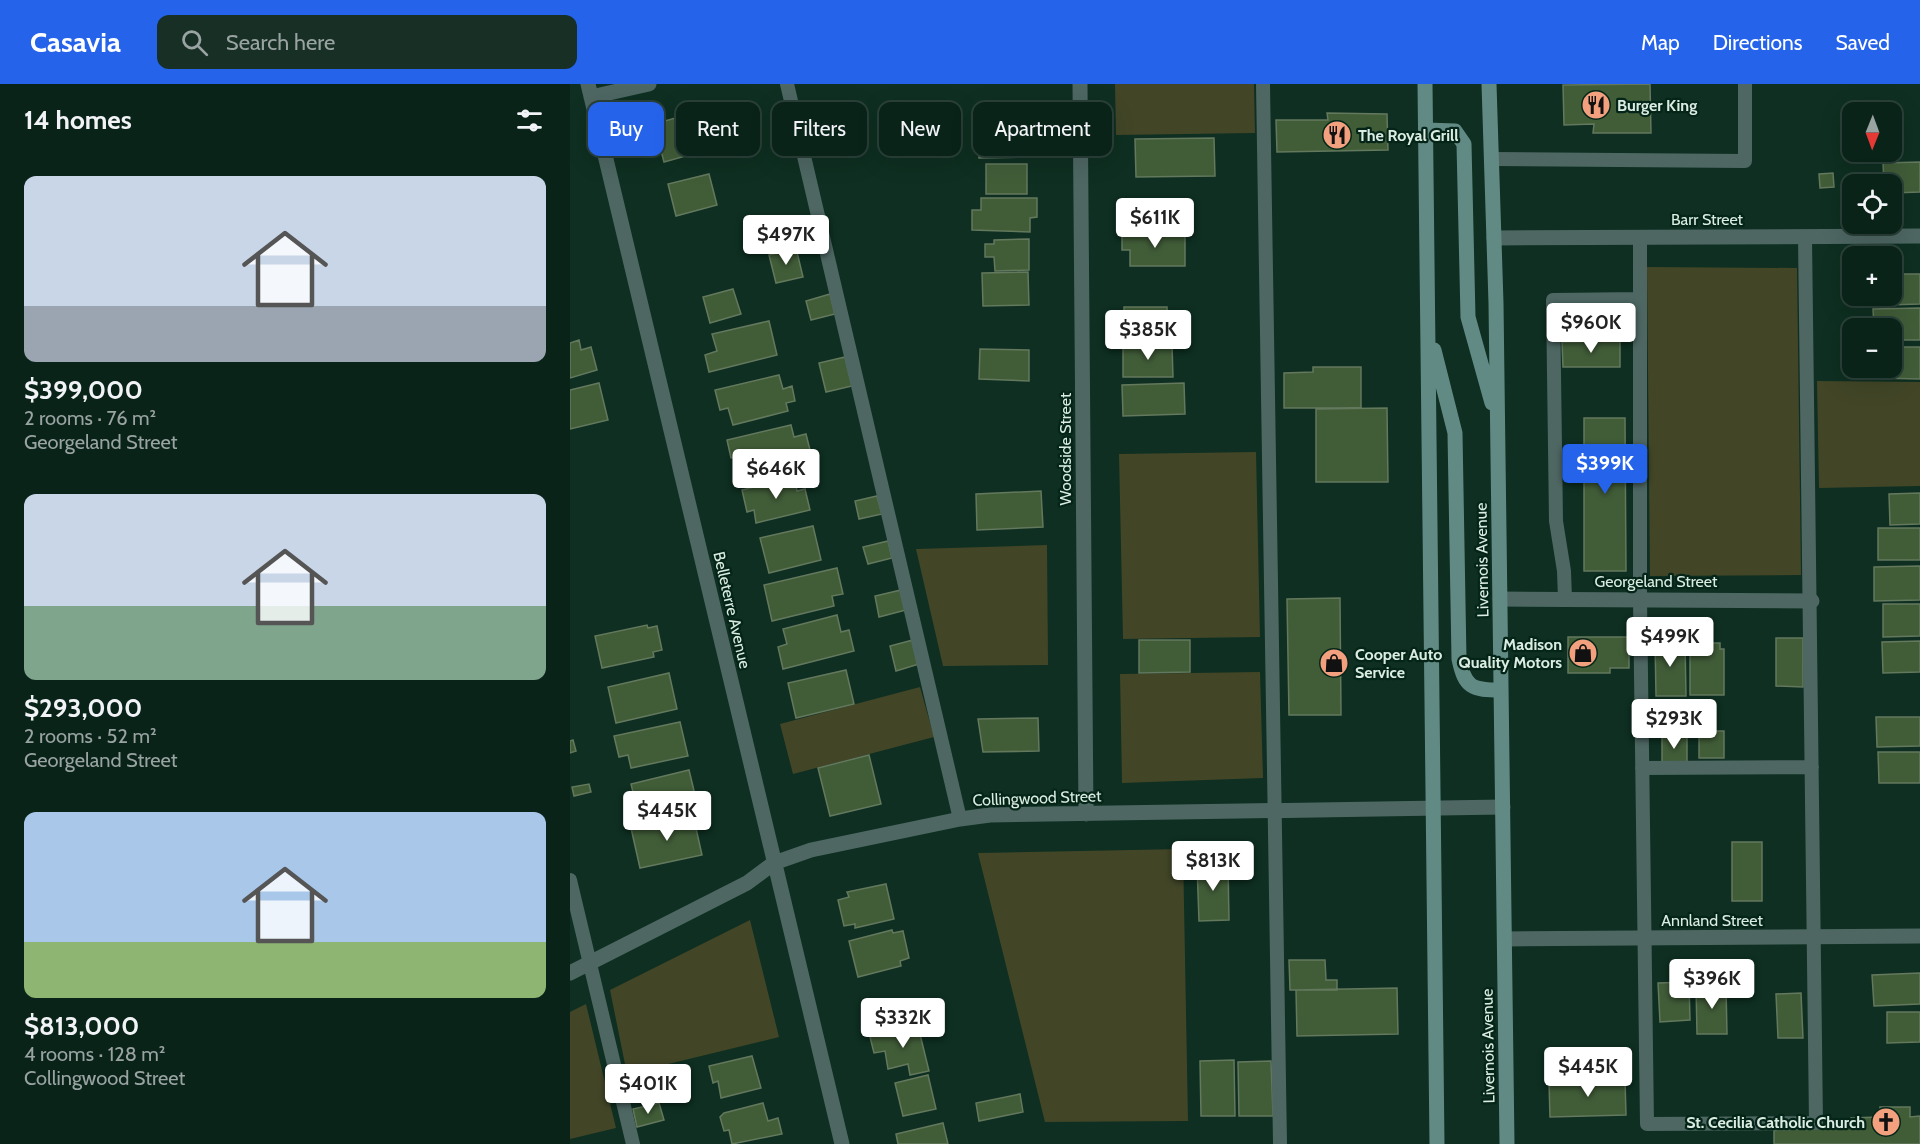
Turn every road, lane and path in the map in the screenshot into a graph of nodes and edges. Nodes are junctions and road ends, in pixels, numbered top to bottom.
1 (649, 84) edge
2 (787, 84) edge
3 (1080, 84) edge
4 (1263, 84) edge
5 (1425, 84) edge
6 (1489, 84) edge
7 (1745, 84) edge
8 (589, 91) edge
9 (1426, 130) junction
10 (1492, 159) junction
11 (1920, 236) edge
12 (1805, 237) junction
13 (1494, 238) junction
14 (1640, 238) junction
15 (1640, 299) junction
16 (1428, 327) junction
17 (1498, 423) junction
18 (1500, 599) junction
19 (1565, 599) junction
20 (1640, 599) junction
21 (1812, 601) junction
22 (1501, 690) junction
23 (1812, 767) junction
24 (1642, 768) junction
25 (1503, 807) junction
26 (1435, 809) junction
27 (1275, 811) junction
28 (1086, 814) junction
29 (960, 819) junction
30 (774, 863) junction
31 (570, 880) edge
32 (1920, 936) edge
33 (1814, 937) junction
34 (1644, 938) junction
35 (1505, 939) junction
36 (591, 963) junction
37 (570, 973) edge
38 (633, 1144) edge
39 (842, 1144) edge
40 (1280, 1144) edge
41 (1437, 1144) edge
42 (1508, 1144) edge

1 - 8 street
2 - 29 lane
3 - 28 street, Woodside Street
4 - 27 lane
5 - 9 main road
6 - 10 main road, Livernois Avenue
7 - 10 lane
8 - 30 street, Belleterre Avenue
9 - 16 main road
9 - 17 main road
10 - 13 main road, Livernois Avenue
11 - 12 street, Barr Street
12 - 14 street, Barr Street
12 - 21 lane
13 - 14 street, Barr Street
13 - 17 main road, Livernois Avenue
14 - 15 lane
15 - 19 lane
15 - 20 lane
16 - 22 main road
16 - 26 main road
17 - 18 main road, Livernois Avenue
18 - 19 street, Georgeland Street
18 - 22 main road, Livernois Avenue
19 - 20 street, Georgeland Street
20 - 21 street, Georgeland Street
20 - 24 lane
21 - 23 lane
22 - 25 main road, Livernois Avenue
23 - 24 lane
23 - 33 lane
24 - 34 lane
25 - 26 street, Collingwood Street
25 - 35 main road, Livernois Avenue
26 - 27 street, Collingwood Street
26 - 41 main road
27 - 28 street, Collingwood Street
27 - 40 lane
28 - 29 street, Collingwood Street
29 - 30 street, Collingwood Street
30 - 36 street, Collingwood Street
30 - 39 street, Belleterre Avenue
31 - 36 lane
32 - 33 street, Annland Street
33 - 34 street, Annland Street
33 - 34 lane
34 - 35 street, Annland Street
35 - 42 main road, Livernois Avenue
36 - 37 street, Collingwood Street
36 - 38 lane

